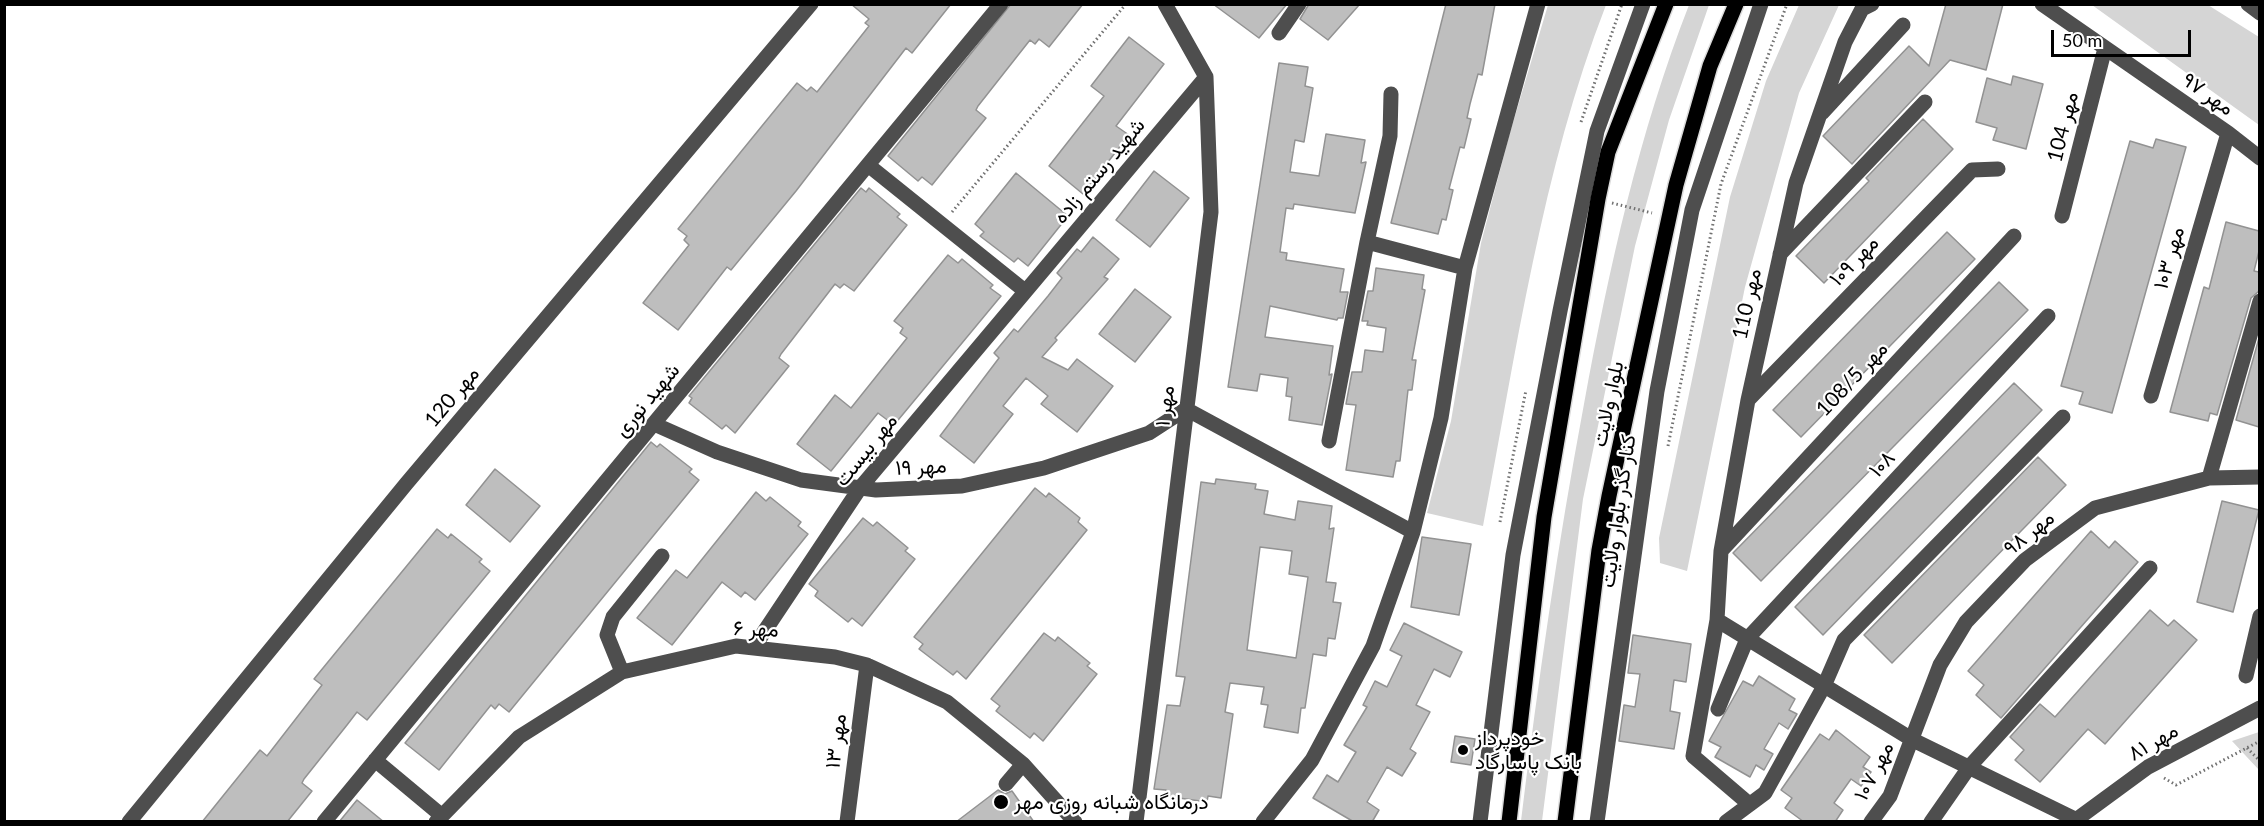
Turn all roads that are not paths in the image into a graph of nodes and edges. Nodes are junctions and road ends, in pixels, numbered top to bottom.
1 (811, 4) edge
2 (1001, 4) edge
3 (1166, 4) edge
4 (1299, 4) edge
5 (1538, 4) edge
6 (1643, 4) edge
7 (1666, 4) edge
8 (1736, 4) edge
9 (1761, 4) edge
10 (2042, 4) edge
11 (2248, 4) edge
12 (1867, 7) edge
13 (2259, 13) edge
14 (1903, 25) dead end
15 (1279, 33) dead end
16 (2105, 48) junction
17 (1206, 78) junction
18 (1391, 93) dead end
19 (1925, 102) dead end
20 (1818, 117) junction
21 (2228, 133) junction
22 (2259, 158) edge
23 (868, 165) junction
24 (1998, 170) dead end
25 (2062, 216) dead end
26 (2014, 236) dead end
27 (1367, 242) junction
28 (1780, 255) junction
29 (1465, 268) junction
30 (1025, 291) junction
31 (2259, 301) edge
32 (2048, 316) dead end
33 (2151, 396) dead end
34 (1748, 400) junction
35 (1186, 409) junction
36 (2063, 417) dead end
37 (654, 424) junction
38 (1329, 441) dead end
39 (2259, 477) edge
40 (2209, 478) junction
41 (860, 488) junction
42 (1413, 532) junction
43 (1721, 551) junction
44 (663, 556) dead end
45 (2150, 568) dead end
46 (2259, 616) edge
47 (1717, 620) junction
48 (1747, 639) junction
49 (754, 647) junction
50 (867, 665) junction
51 (622, 672) junction
52 (2246, 676) dead end
53 (1824, 686) junction
54 (2259, 708) edge
55 (1718, 709) dead end
56 (1913, 740) junction
57 (375, 760) junction
58 (1023, 764) junction
59 (1970, 766) junction
60 (1006, 784) dead end
61 (1748, 804) junction
62 (439, 818) edge
63 (2078, 820) edge
64 (129, 822) edge
65 (324, 822) edge
66 (847, 822) edge
67 (1075, 822) edge
68 (1136, 822) edge
69 (1263, 822) edge
70 (1480, 822) edge
71 (1509, 822) edge
72 (1565, 822) edge
73 (1597, 822) edge
74 (1726, 822) edge
75 (1871, 822) edge
76 (1931, 822) edge

1 - 64 street, مهر 120
2 - 23 street, شهید نوری
3 - 17 street, مهر ۱
4 - 15 street
5 - 29 street
6 - 70 street
7 - 71 main road, بلوار ولایت
8 - 72 main road, بلوار ولایت
9 - 73 street, کنار گذر بلوار ولایت
10 - 16 street, مهر ۹۷
11 - 13 street
12 - 20 street, مهر 110
14 - 20 street
16 - 21 street, مهر ۹۷
16 - 25 street, مهر 104
17 - 30 street, شهید رستم زاده
17 - 35 street, مهر ۱
18 - 27 street
19 - 28 street
20 - 28 street, مهر 110
21 - 22 street, مهر ۹۷
21 - 33 street, مهر ۱۰۳
23 - 30 street
23 - 37 street, شهید نوری
24 - 34 street, مهر ۱۰۹
26 - 43 street, مهر 108/5
27 - 29 street
27 - 38 street
28 - 34 street, مهر 110
29 - 42 street
30 - 41 street, مهر بیست
31 - 40 street
32 - 48 street, ۱۰۸
34 - 43 street, مهر 110
35 - 41 street, مهر ۱۹
35 - 42 street
35 - 68 street, مهر ۱
36 - 53 street
37 - 41 street, مهر ۱۹
37 - 57 street, شهید نوری
39 - 40 street, مهر ۹۸
40 - 56 street, مهر ۹۸
41 - 49 street, مهر بیست
42 - 69 street
43 - 47 street, مهر 110
44 - 51 street
45 - 59 street
46 - 52 street
47 - 48 street
47 - 61 street, مهر 110
48 - 53 street
48 - 55 street
49 - 50 street, مهر ۶
49 - 51 street, مهر ۶
50 - 58 street, مهر ۶
50 - 66 street, مهر ۱۳
51 - 62 street, مهر ۶
53 - 56 street
53 - 61 street
54 - 63 street, مهر ۸۱
56 - 59 street
56 - 75 street, مهر ۱۰۷
57 - 62 street
57 - 65 street, شهید نوری
58 - 60 street
58 - 67 street, مهر ۶
59 - 63 street
59 - 76 street
61 - 74 street

